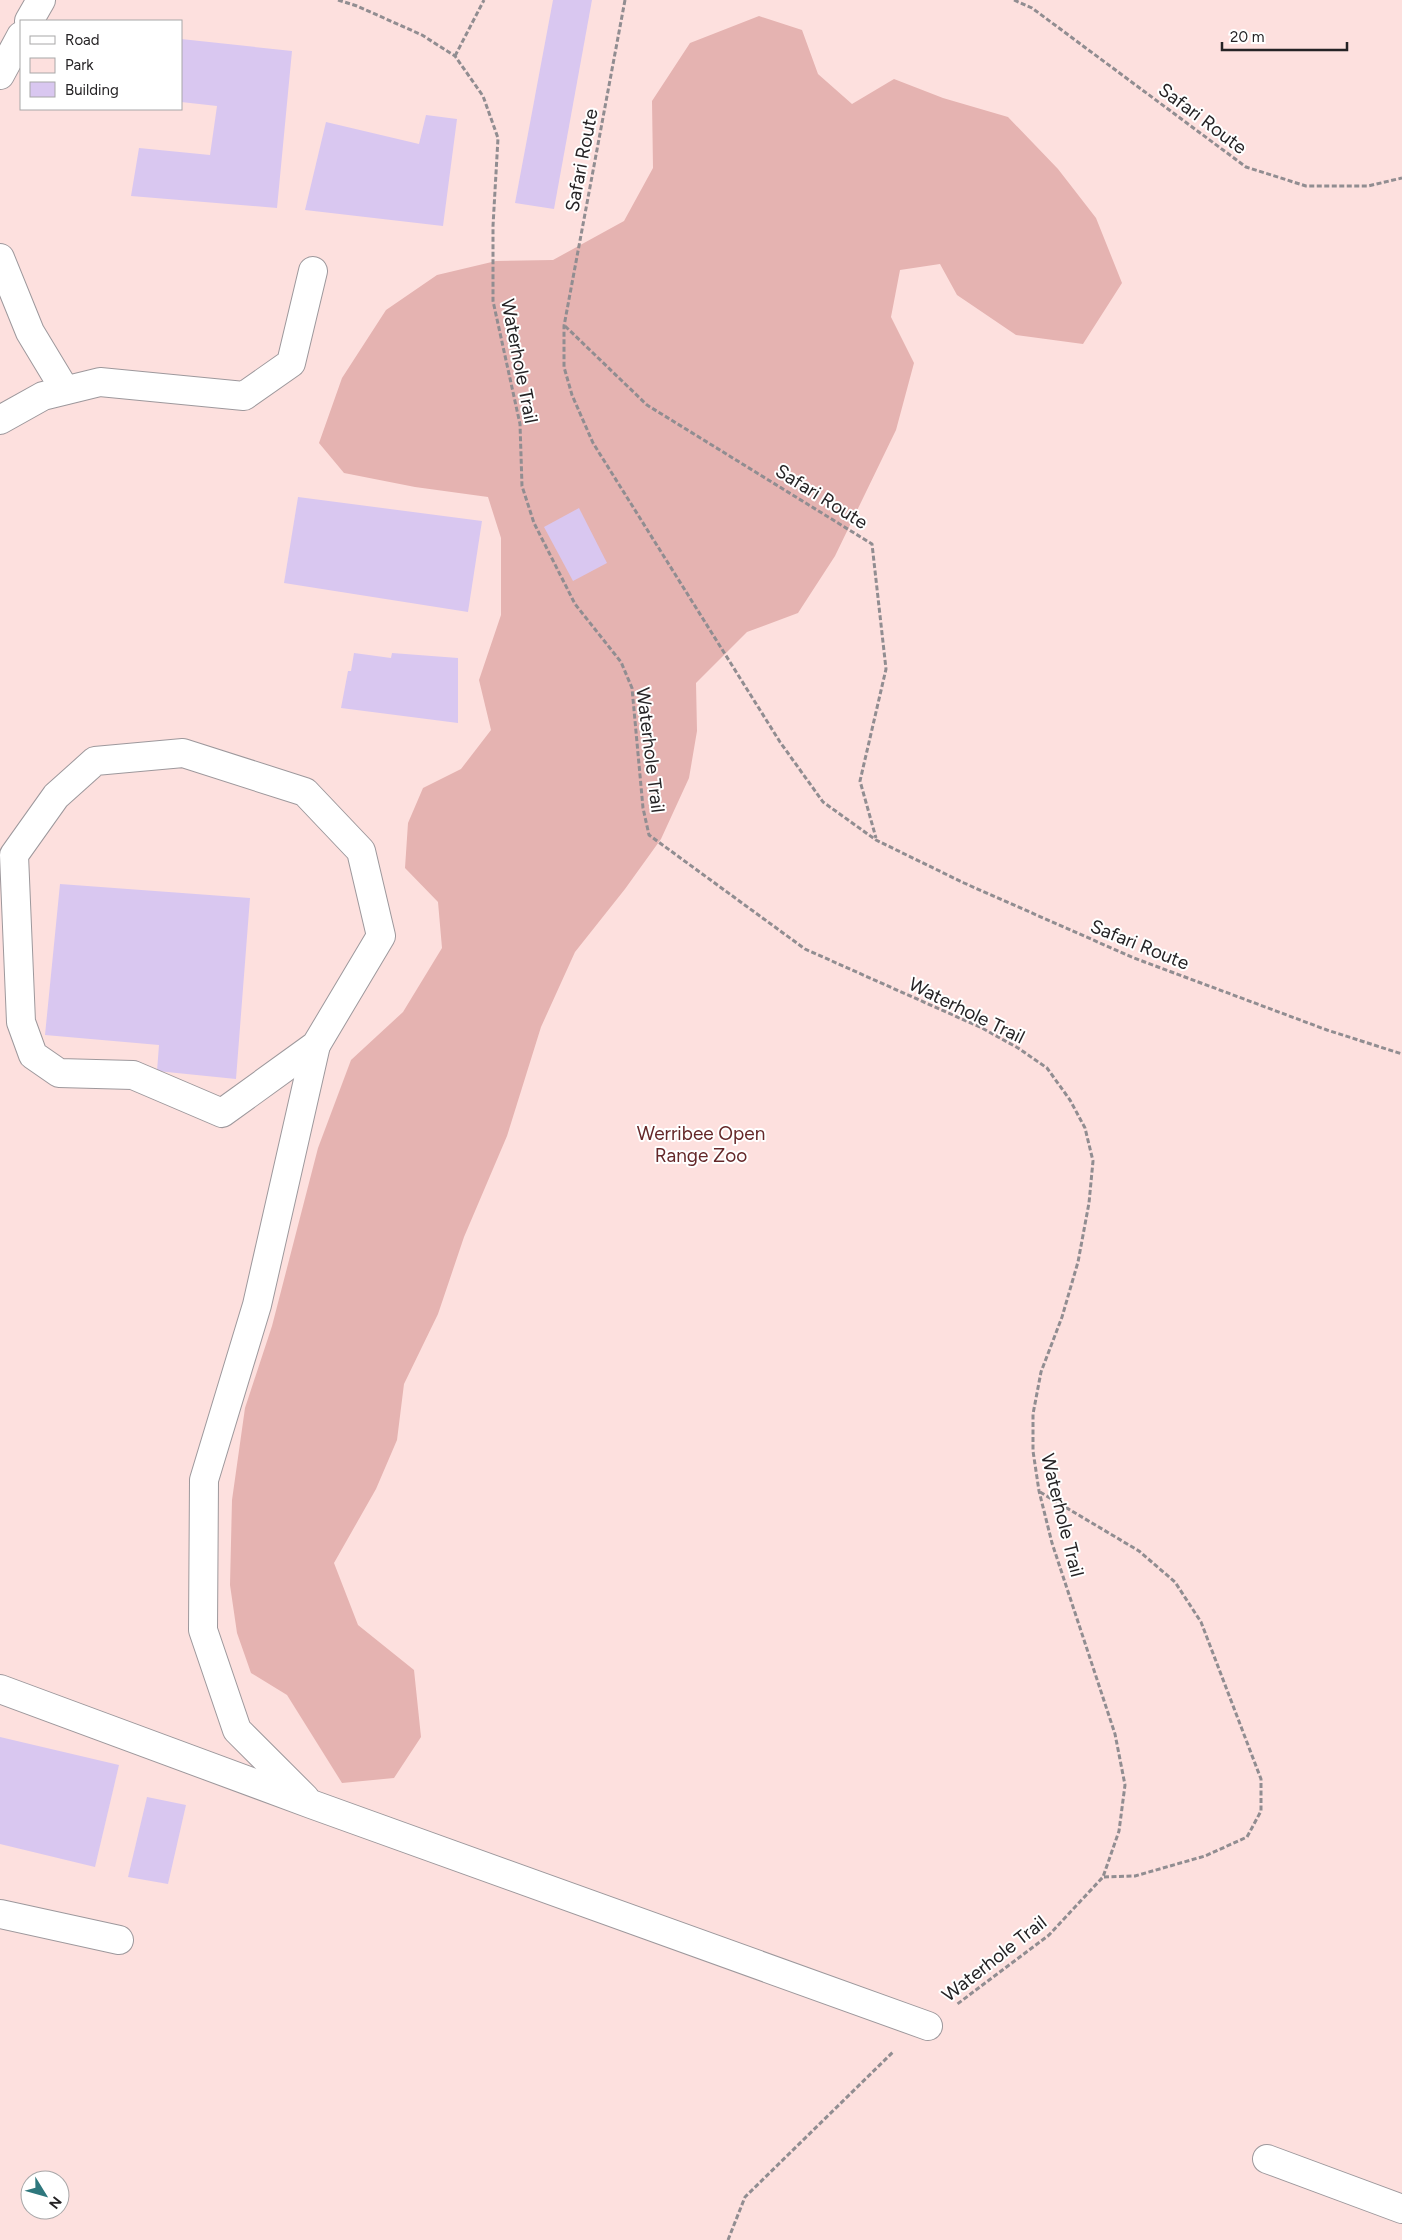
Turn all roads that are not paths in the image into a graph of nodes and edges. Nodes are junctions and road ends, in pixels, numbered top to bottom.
1 (41, 0) edge
2 (30, 20) edge
3 (20, 38) edge
4 (0, 75) edge
5 (0, 258) edge
6 (313, 271) dead end
7 (65, 390) junction
8 (0, 420) edge
9 (7, 855) edge
10 (316, 1045) junction
11 (0, 1689) edge
12 (311, 1804) junction
13 (0, 1914) edge
14 (119, 1940) dead end
15 (928, 2026) road end
16 (1268, 2159) dead end
17 (1402, 2209) edge

1 - 2 street
3 - 4 street
5 - 7 street
6 - 7 street
7 - 8 street
9 - 10 street
9 - 10 street
10 - 12 street
11 - 12 street
12 - 15 street
13 - 14 street
16 - 17 street

